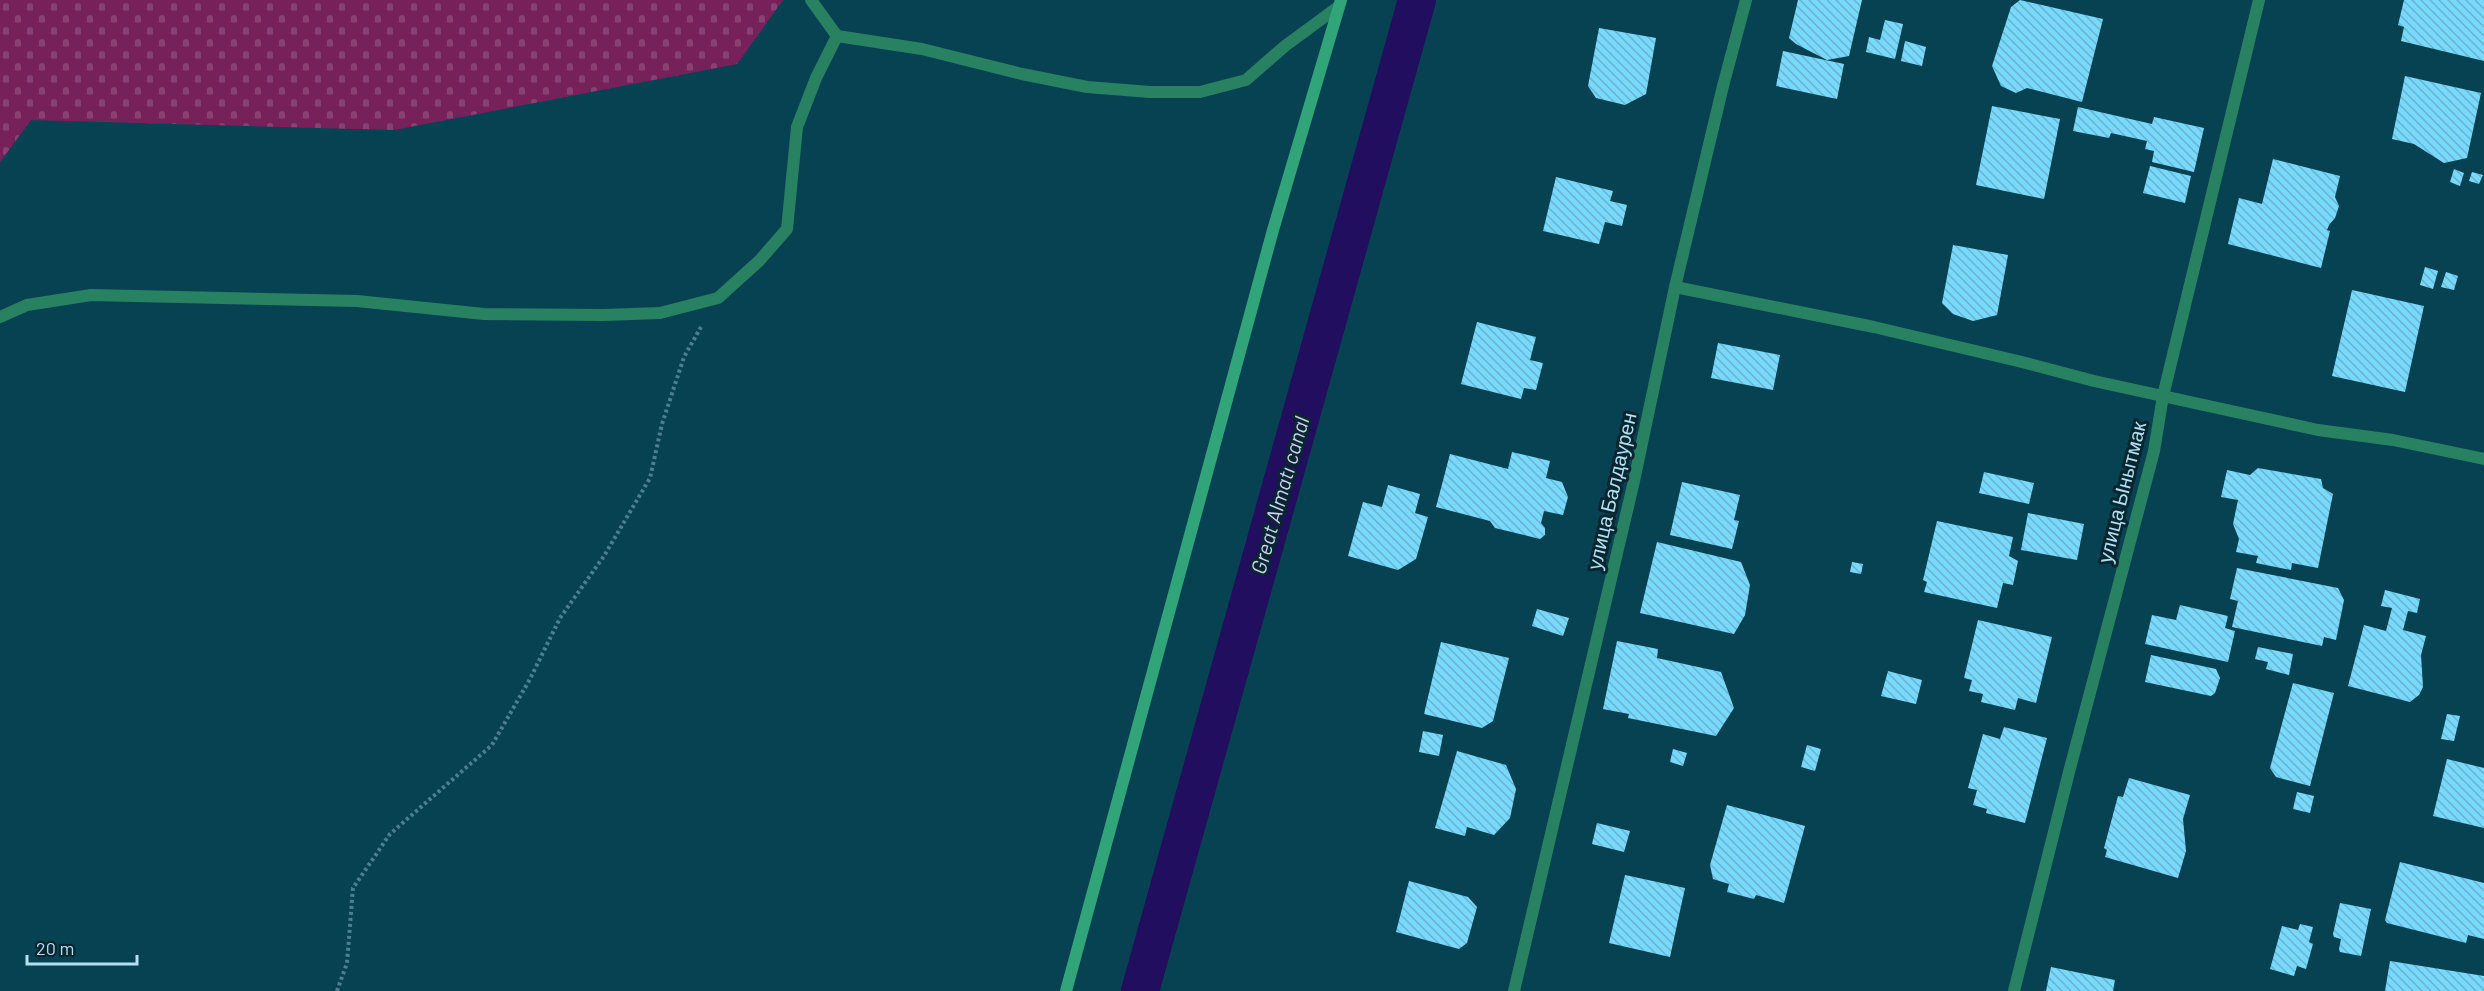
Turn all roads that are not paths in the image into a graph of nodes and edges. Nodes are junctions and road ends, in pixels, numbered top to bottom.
1 (811, 0) edge
2 (1746, 0) edge
3 (2259, 0) edge
4 (1339, 4) edge
5 (837, 36) junction
6 (1675, 287) junction
7 (0, 318) edge
8 (2163, 396) junction
9 (2484, 459) edge
10 (1066, 991) edge
11 (1514, 991) edge
12 (2014, 991) edge

1 - 5 street
2 - 6 street, улица Балдаурен
3 - 8 street, улица Ынытмак
4 - 5 street
4 - 10 street
5 - 7 street
6 - 8 street
6 - 11 street, улица Балдаурен
8 - 9 street
8 - 12 street, улица Ынытмак

